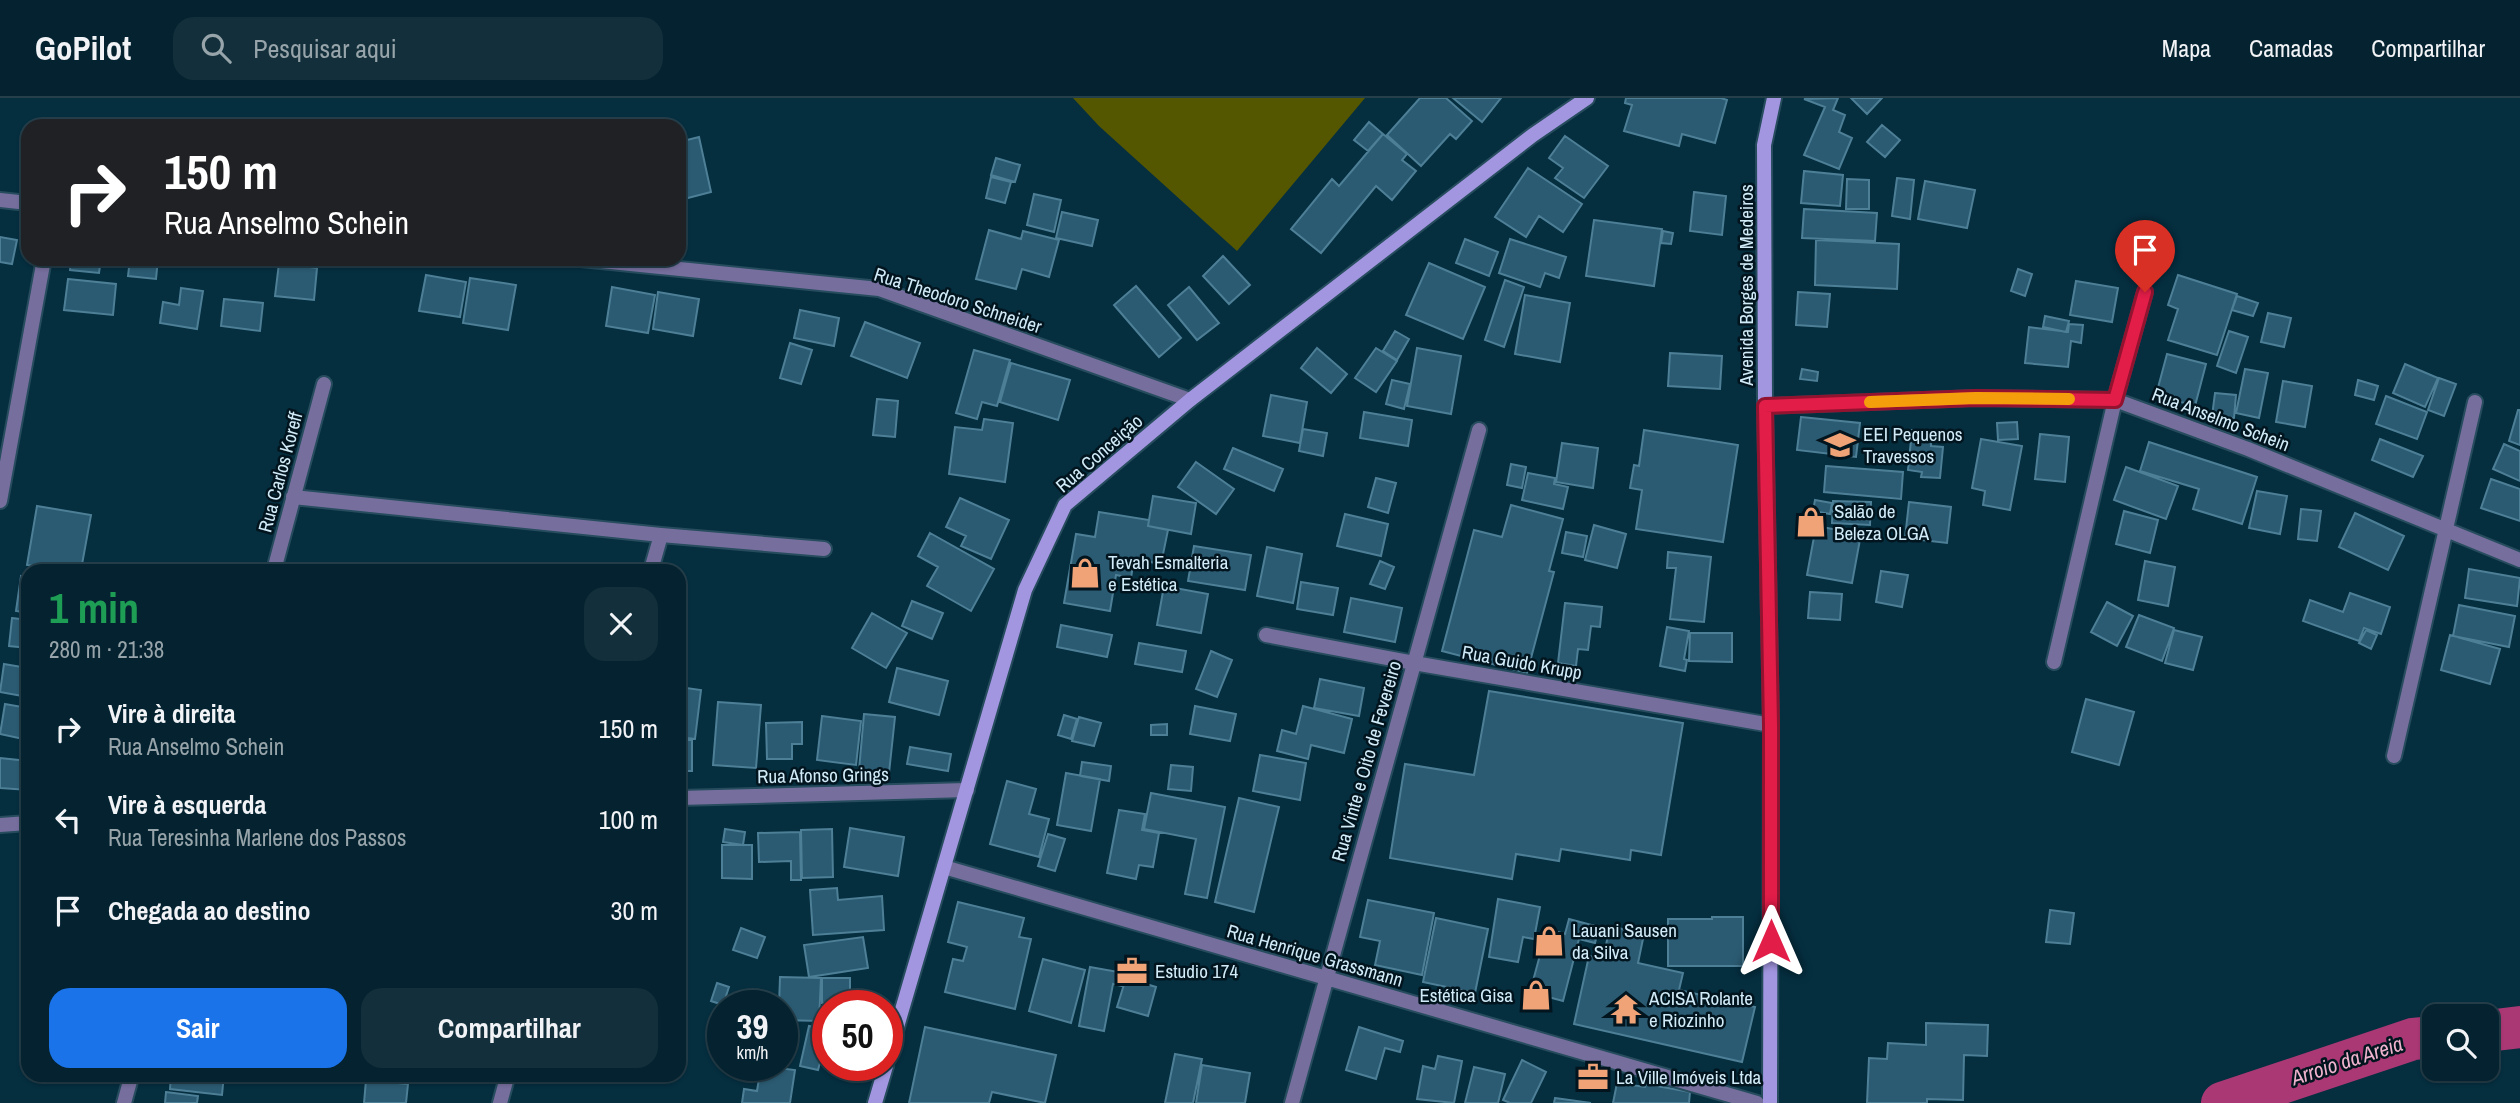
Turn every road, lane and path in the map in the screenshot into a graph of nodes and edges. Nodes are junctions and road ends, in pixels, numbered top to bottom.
1 (1587, 98) edge
2 (1774, 98) edge
3 (0, 200) edge
4 (21, 202) edge
5 (43, 266) edge
6 (651, 266) edge
7 (2145, 292) dead end
8 (324, 384) dead end
9 (1190, 400) junction
10 (2115, 400) junction
11 (2474, 402) dead end
12 (1765, 406) junction
13 (1479, 430) dead end
14 (3, 468) edge
15 (293, 497) junction
16 (0, 501) edge
17 (2446, 529) junction
18 (661, 535) junction
19 (824, 548) dead end
20 (2520, 560) edge
21 (276, 564) edge
22 (653, 564) edge
23 (1266, 635) dead end
24 (2054, 662) dead end
25 (1414, 663) junction
26 (1771, 725) junction
27 (2395, 756) dead end
28 (967, 790) junction
29 (686, 798) edge
30 (21, 824) edge
31 (0, 825) edge
32 (944, 867) junction
33 (1326, 978) junction
34 (903, 1008) edge
35 (882, 1081) edge
36 (130, 1082) edge
37 (506, 1082) edge
38 (124, 1103) edge
39 (500, 1103) edge
40 (875, 1103) edge
41 (1292, 1103) edge
42 (1756, 1103) edge
43 (1770, 1103) edge

1 - 9 main road, Rua Conceição
2 - 12 main road, Avenida Borges de Medeiros
3 - 4 street
5 - 14 street
6 - 9 street, Rua Theodoro Schneider
7 - 10 street
8 - 15 street, Rua Carlos Koreff
9 - 28 main road, Rua Conceição
10 - 12 street, Rua Anselmo Schein
10 - 17 street, Rua Anselmo Schein
10 - 24 street
11 - 17 street
12 - 26 main road, Avenida Borges de Medeiros
13 - 25 street, Rua Vinte e Oito de Fevereiro
14 - 16 street
15 - 18 street
15 - 21 street, Rua Carlos Koreff
17 - 20 street, Rua Anselmo Schein
17 - 27 street
18 - 19 street
18 - 22 street
23 - 25 street, Rua Guido Krupp
25 - 26 street, Rua Guido Krupp
25 - 33 street, Rua Vinte e Oito de Fevereiro
26 - 43 main road, Avenida Borges de Medeiros
28 - 29 street, Rua Afonso Grings
28 - 32 main road, Rua Conceição
30 - 31 street
32 - 33 street, Rua Henrique Grassmann
32 - 34 main road, Rua Conceição
33 - 41 street, Rua Vinte e Oito de Fevereiro
33 - 42 street, Rua Henrique Grassmann
35 - 40 main road, Rua Conceição
36 - 38 street
37 - 39 street

